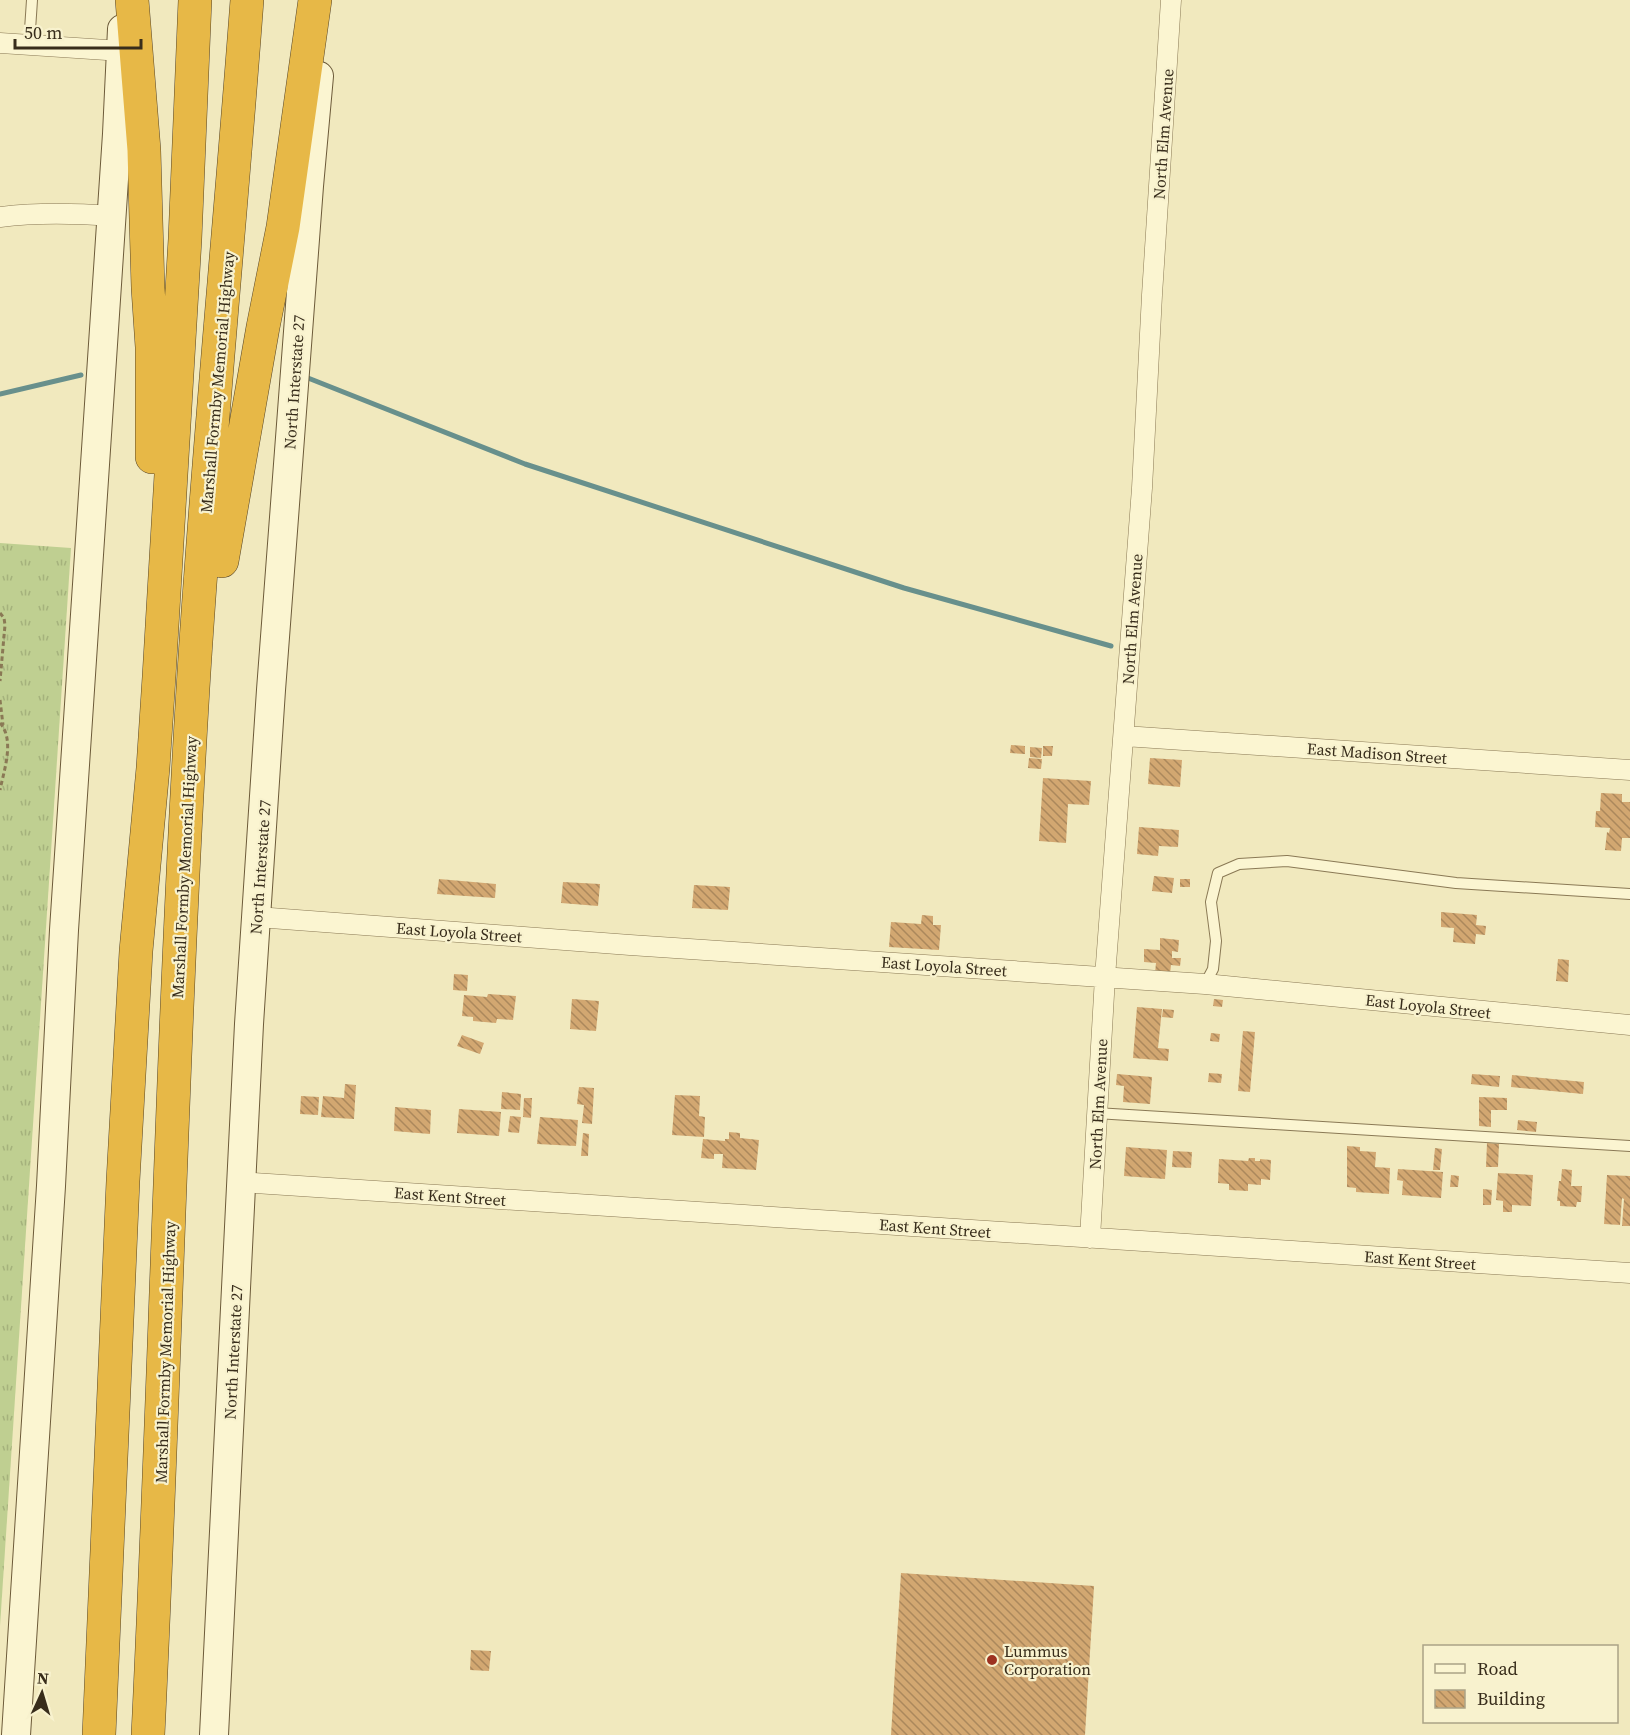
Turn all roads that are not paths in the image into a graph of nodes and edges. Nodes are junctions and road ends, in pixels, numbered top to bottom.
1 (32, 0) edge
2 (122, 0) edge
3 (132, 0) edge
4 (195, 0) edge
5 (248, 0) edge
6 (315, 0) edge
7 (327, 0) edge
8 (1171, 0) edge
9 (0, 43) edge
10 (29, 45) junction
11 (122, 51) junction
12 (112, 216) junction
13 (0, 217) edge
14 (193, 685) junction
15 (1124, 736) junction
16 (1630, 770) edge
17 (1630, 894) edge
18 (257, 917) junction
19 (138, 918) junction
20 (1105, 977) junction
21 (1205, 984) junction
22 (1630, 1025) edge
23 (1096, 1113) junction
24 (1630, 1146) edge
25 (240, 1182) junction
26 (1090, 1238) junction
27 (1630, 1274) edge
28 (158, 1518) junction
29 (100, 1700) junction
30 (16, 1735) edge
31 (92, 1735) edge
32 (99, 1735) edge
33 (148, 1735) edge
34 (160, 1735) edge
35 (214, 1735) edge

1 - 10 lane
2 - 11 main road
3 - 19 highway
4 - 19 highway
5 - 14 highway, Marshall Formby Memorial Highway
6 - 14 highway
7 - 18 main road, North Interstate 27
8 - 15 street, North Elm Avenue
9 - 10 street
10 - 11 street
11 - 12 main road
12 - 13 street
12 - 30 main road
14 - 28 highway, Marshall Formby Memorial Highway
15 - 16 street, East Madison Street
15 - 20 street, North Elm Avenue
17 - 21 lane
18 - 20 street, East Loyola Street
18 - 25 main road, North Interstate 27
19 - 29 highway
20 - 21 street, East Loyola Street
20 - 23 street, North Elm Avenue
21 - 22 street, East Loyola Street
23 - 24 lane
23 - 26 street, North Elm Avenue
25 - 26 street, East Kent Street
25 - 35 main road, North Interstate 27
26 - 27 street, East Kent Street
28 - 33 highway, Marshall Formby Memorial Highway
28 - 34 highway
29 - 31 highway
29 - 32 highway

